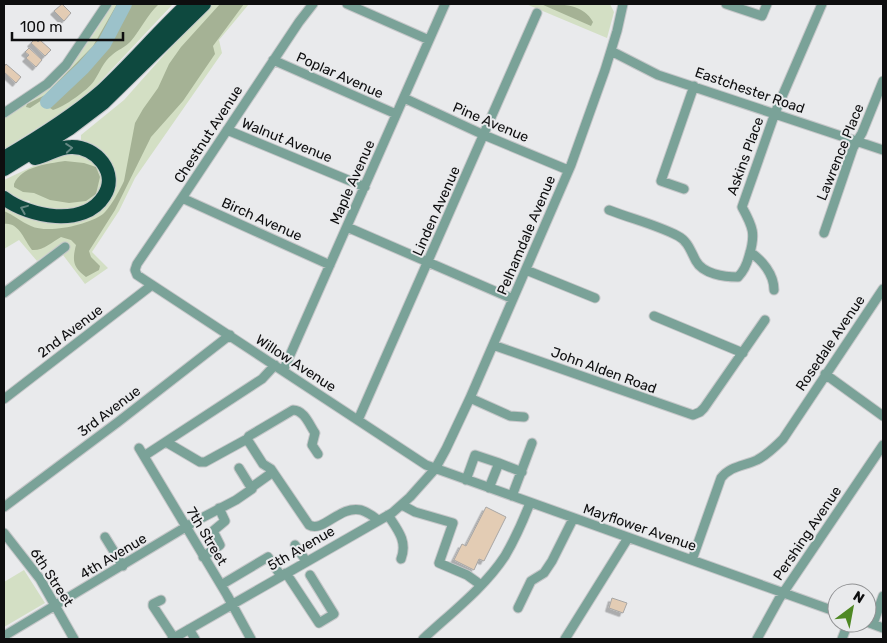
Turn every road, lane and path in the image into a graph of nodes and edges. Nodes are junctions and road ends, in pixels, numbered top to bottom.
1 (107, 4) edge
2 (188, 4) edge
3 (204, 4) edge
4 (313, 4) edge
5 (347, 4) edge
6 (445, 4) edge
7 (622, 4) edge
8 (726, 4) edge
9 (766, 4) edge
10 (822, 4) edge
11 (537, 13) dead end
12 (429, 40) junction
13 (611, 51) junction
14 (273, 60) junction
15 (883, 81) edge
16 (694, 86) junction
17 (404, 98) junction
18 (4, 113) edge
19 (775, 113) junction
20 (396, 114) junction
21 (227, 130) junction
22 (484, 135) junction
23 (858, 141) junction
24 (883, 150) edge
25 (4, 165) edge
26 (568, 170) junction
27 (365, 187) junction
28 (684, 189) dead end
29 (4, 198) edge
30 (182, 198) junction
31 (609, 210) dead end
32 (347, 227) junction
33 (824, 233) dead end
34 (65, 246) dead end
35 (750, 252) junction
36 (428, 262) junction
37 (330, 265) junction
38 (526, 270) junction
39 (142, 279) joint
40 (152, 285) junction
41 (883, 289) edge
42 (774, 290) dead end
43 (4, 293) edge
44 (595, 298) dead end
45 (513, 299) junction
46 (654, 316) dead end
47 (765, 320) dead end
48 (230, 336) junction
49 (493, 345) junction
50 (743, 353) junction
51 (279, 368) junction
52 (825, 374) junction
53 (470, 398) junction
54 (4, 399) edge
55 (524, 416) dead end
56 (883, 416) edge
57 (358, 420) junction
58 (247, 439) junction
59 (166, 442) junction
60 (532, 443) dead end
61 (883, 445) edge
62 (318, 454) dead end
63 (499, 463) junction
64 (239, 468) dead end
65 (435, 469) junction
66 (273, 472) junction
67 (522, 472) junction
68 (466, 480) junction
69 (252, 487) junction
70 (489, 488) junction
71 (512, 496) junction
72 (530, 503) junction
73 (402, 505) junction
74 (4, 507) edge
75 (220, 508) junction
76 (388, 515) junction
77 (573, 518) junction
78 (378, 520) junction
79 (185, 528) junction
80 (4, 533) edge
81 (105, 537) dead end
82 (628, 538) junction
83 (295, 545) dead end
84 (203, 557) junction
85 (401, 559) dead end
86 (692, 560) junction
87 (306, 561) junction
88 (123, 566) junction
89 (284, 574) junction
90 (310, 575) dead end
91 (221, 585) junction
92 (481, 585) junction
93 (784, 592) junction
94 (883, 596) edge
95 (161, 600) dead end
96 (231, 605) junction
97 (54, 607) junction
98 (518, 608) dead end
99 (827, 608) edge
100 (877, 608) edge
101 (189, 630) junction
102 (4, 636) edge
103 (173, 638) edge
104 (74, 639) edge
105 (195, 639) edge
106 (251, 639) edge
107 (423, 639) edge
108 (564, 639) edge
109 (758, 639) edge

1 - 18 street
2 - 25 highway
3 - 25 highway
4 - 14 street, Chestnut Avenue
5 - 12 street
6 - 12 street, Maple Avenue
7 - 13 street, Pelhamdale Avenue
8 - 9 street
10 - 19 street, Askins Place
11 - 22 street, Linden Avenue
12 - 17 street, Maple Avenue
13 - 16 street, Eastchester Road
13 - 26 street, Pelhamdale Avenue
14 - 20 street, Poplar Avenue
14 - 21 street, Chestnut Avenue
15 - 23 street, Lawrence Place
16 - 19 street, Eastchester Road
16 - 28 street
17 - 20 street, Maple Avenue
17 - 22 street, Pine Avenue
19 - 23 street, Eastchester Road
19 - 35 street, Askins Place
20 - 27 street, Maple Avenue
21 - 27 street, Walnut Avenue
21 - 30 street, Chestnut Avenue
22 - 26 street, Pine Avenue
22 - 36 street, Linden Avenue
23 - 24 street, Eastchester Road
23 - 33 street, Lawrence Place
25 -> 29 highway
26 - 38 street, Pelhamdale Avenue
27 - 32 street, Maple Avenue
30 - 37 street, Birch Avenue
30 - 39 street, Chestnut Avenue
31 - 35 street
32 - 36 street
32 - 37 street, Maple Avenue
34 - 43 street
35 - 42 street
36 - 45 street
36 - 57 street, Linden Avenue
37 - 51 street, Maple Avenue
38 - 44 street
38 - 45 street, Pelhamdale Avenue
39 - 40 street, Willow Avenue
40 - 48 street, Willow Avenue
40 - 54 street, 2nd Avenue
41 - 52 street, Rosedale Avenue
45 - 49 street, Pelhamdale Avenue
46 - 50 street
47 - 50 street
48 - 51 street, Willow Avenue
48 - 74 street, 3rd Avenue
49 - 50 street, John Alden Road
49 - 53 street, Pelhamdale Avenue
51 - 57 street, Willow Avenue
51 - 59 street
52 - 56 street
52 - 86 street, Rosedale Avenue
53 - 55 street
53 - 65 street, Pelhamdale Avenue
57 - 65 street, Willow Avenue
58 - 59 street
58 - 62 street
58 - 66 street
59 - 79 street, 7th Street
60 - 67 street
61 - 93 street, Pershing Avenue
63 - 67 street
63 - 68 street
63 - 70 street
64 - 69 street
65 - 68 street, Mayflower Avenue
65 - 73 street, 5th Avenue
66 - 69 street, 4th Avenue
66 - 78 street
67 - 71 street
68 - 70 street, Mayflower Avenue
69 - 75 street, 4th Avenue
70 - 71 street, Mayflower Avenue
71 - 72 street, Mayflower Avenue
72 - 77 street, Mayflower Avenue
72 - 92 street
73 - 76 street, 5th Avenue
73 - 92 street
75 - 79 street, 4th Avenue
75 - 84 street
76 - 78 street, 5th Avenue
76 - 85 street
77 - 82 street, Mayflower Avenue
77 - 98 street
78 - 87 street, 5th Avenue
79 - 84 street, 7th Street
79 - 88 street, 4th Avenue
80 - 97 street, 6th Street
81 - 88 street
82 - 86 street, Mayflower Avenue
82 - 108 street
83 - 87 street
84 - 91 street, 7th Street
86 - 93 street, Mayflower Avenue
87 - 89 street, 5th Avenue
88 - 97 street, 4th Avenue
89 - 90 street
89 - 91 street
89 - 96 street, 5th Avenue
91 - 96 street, 7th Street
92 - 107 street
93 - 99 street, Mayflower Avenue
93 - 109 street, Pershing Avenue
94 - 100 street
95 - 103 street
96 - 101 street, 5th Avenue
96 - 106 street, 7th Street
97 - 102 street, 4th Avenue
97 - 104 street, 6th Street
101 - 103 street, 5th Avenue
101 - 105 street

